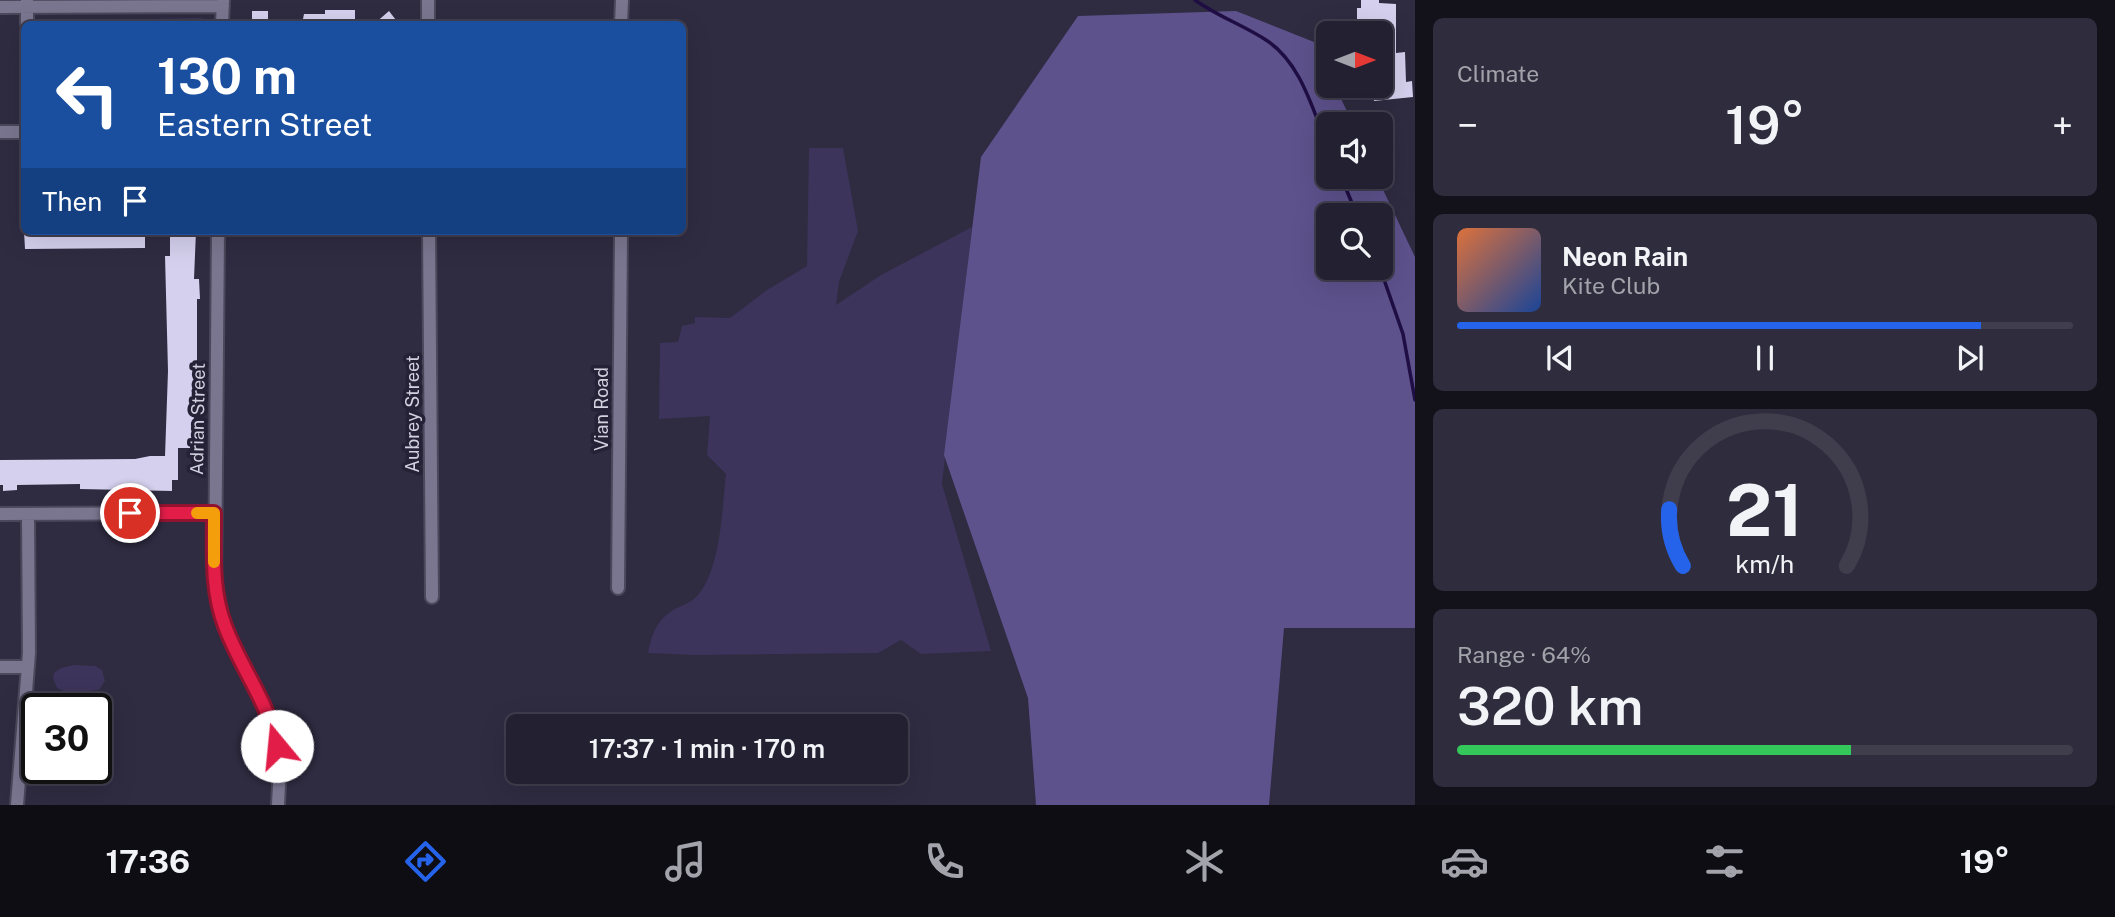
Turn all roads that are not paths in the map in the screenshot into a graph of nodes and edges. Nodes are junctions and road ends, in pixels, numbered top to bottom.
1 (428, 0) edge
2 (622, 0) edge
3 (222, 3) edge
4 (27, 4) edge
5 (0, 8) edge
6 (222, 21) edge
7 (428, 21) edge
8 (621, 21) edge
9 (0, 132) edge
10 (21, 132) edge
11 (218, 235) edge
12 (429, 235) edge
13 (621, 235) edge
14 (214, 513) junction
15 (0, 514) edge
16 (28, 514) junction
17 (618, 588) dead end
18 (432, 597) dead end
19 (0, 667) edge
20 (28, 667) junction
21 (17, 805) edge
22 (278, 805) edge

1 - 7 street
2 - 8 street
3 - 4 street
3 - 6 street
4 - 5 street
9 - 10 street
11 - 14 street, Adrian Street
12 - 18 street, Aubrey Street
13 - 17 street, Vian Road
14 - 16 street
14 - 22 street, Adrian Street
15 - 16 street
16 - 20 street
19 - 20 street
20 - 21 street

